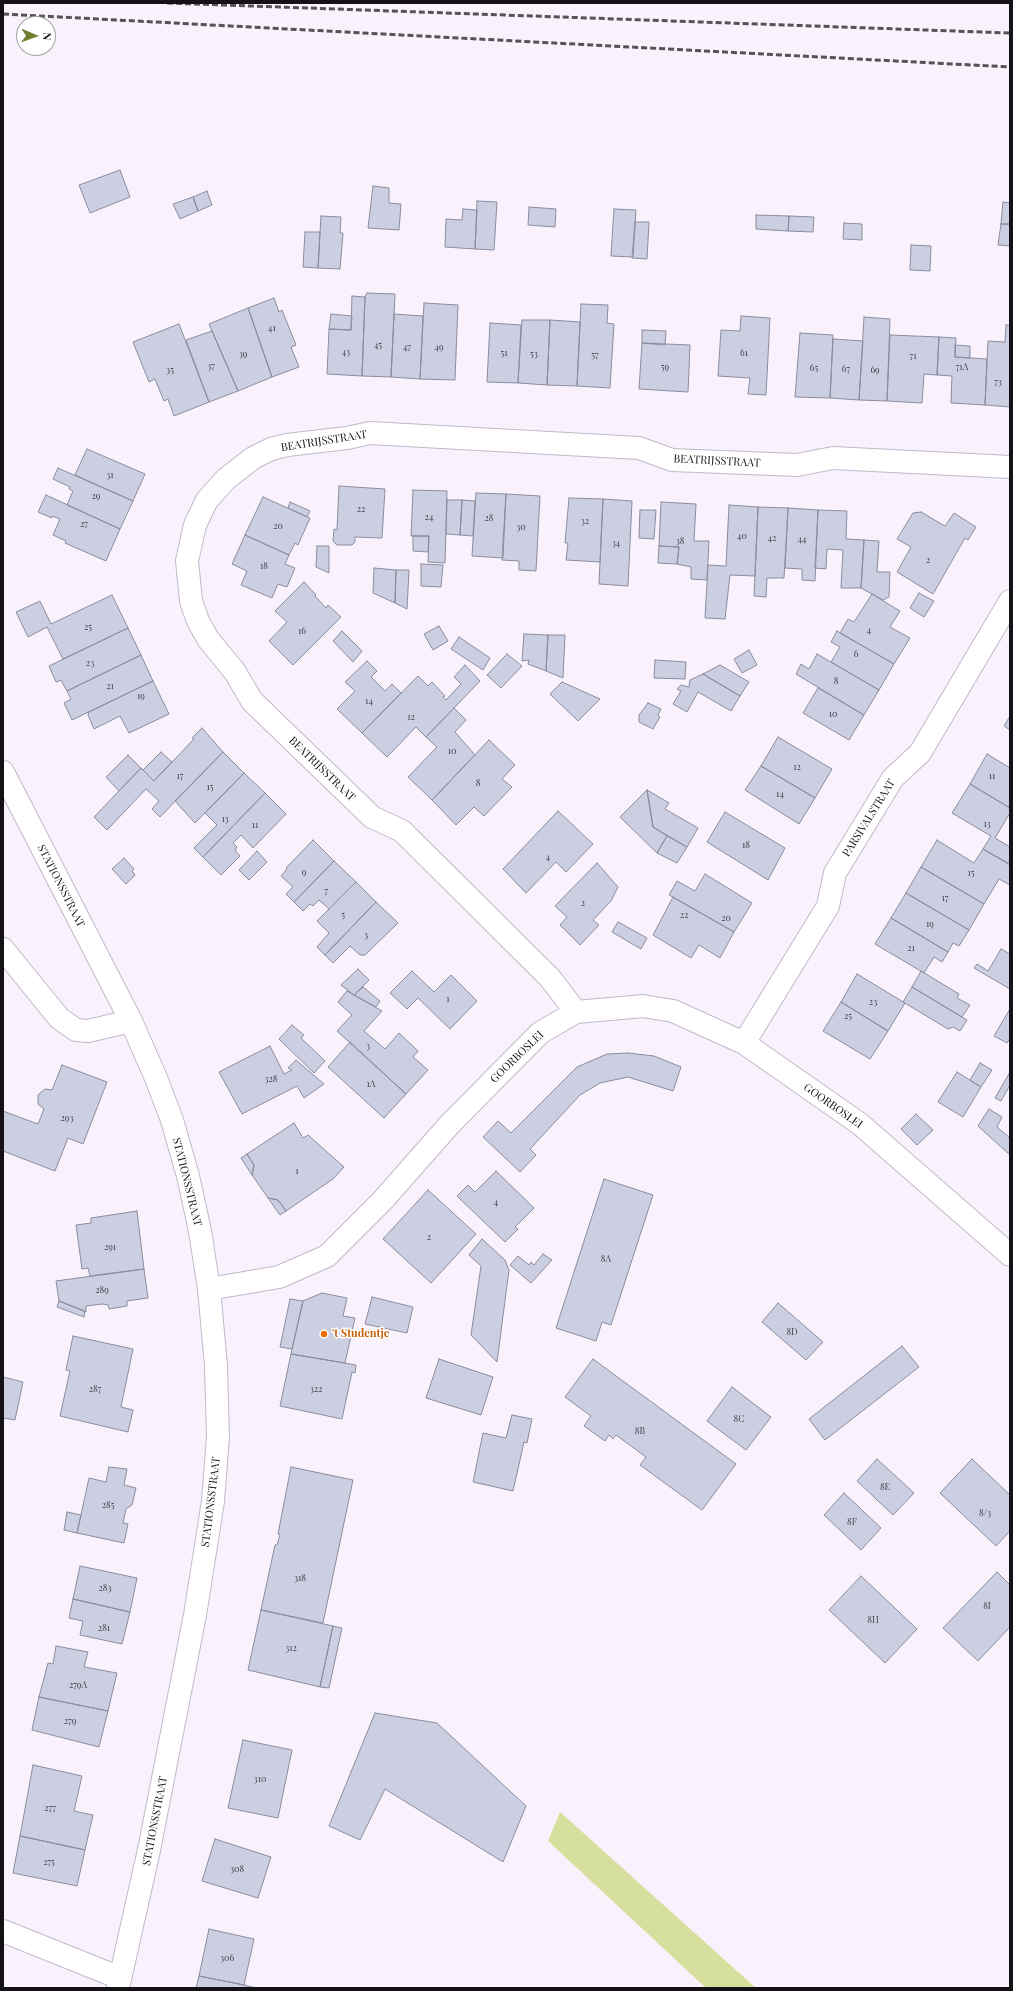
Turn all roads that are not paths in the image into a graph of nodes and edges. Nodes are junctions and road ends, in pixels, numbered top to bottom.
1 (1010, 467) edge
2 (1010, 601) edge
3 (3, 772) edge
4 (3, 949) edge
5 (576, 1012) junction
6 (131, 1021) junction
7 (744, 1044) junction
8 (1010, 1254) edge
9 (209, 1289) junction
10 (3, 1931) edge
11 (119, 1983) edge

1 - 5 street, BEATRIJSSTRAAT
2 - 7 street, PARSIVALSTRAAT
3 - 6 street, STATIONSSTRAAT
4 - 6 street
5 - 7 street, GOORBOSLEI
5 - 9 street, GOORBOSLEI
6 - 9 street, STATIONSSTRAAT
7 - 8 street, GOORBOSLEI
9 - 11 street, STATIONSSTRAAT
10 - 11 street

